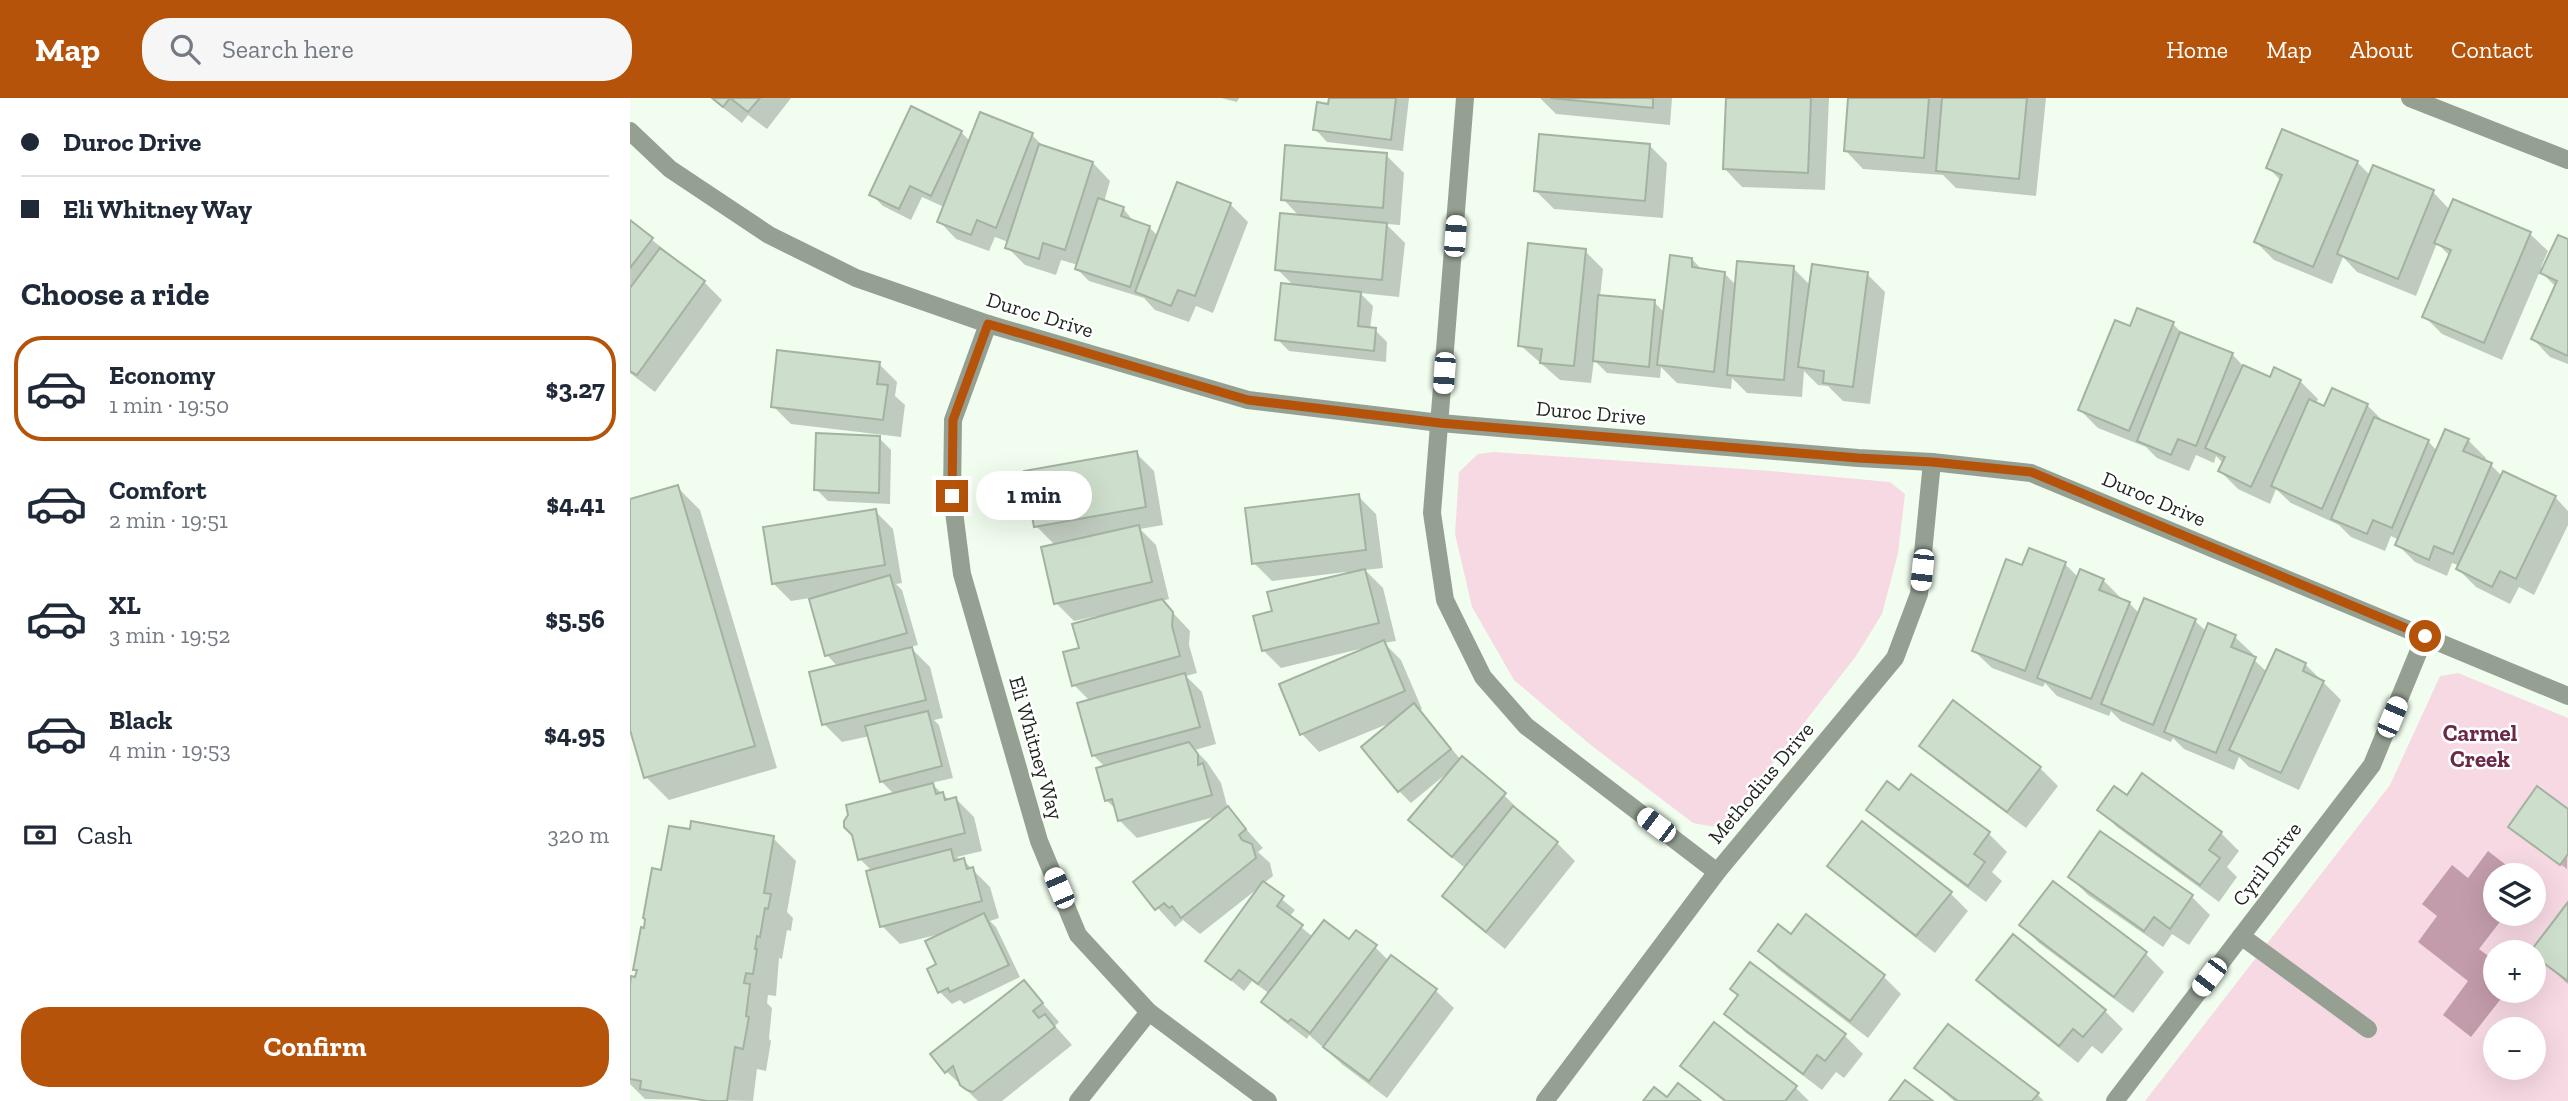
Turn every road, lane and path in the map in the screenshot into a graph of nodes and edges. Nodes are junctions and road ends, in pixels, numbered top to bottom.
1 (1465, 98) edge
2 (2410, 98) edge
3 (630, 131) edge
4 (2568, 160) edge
5 (988, 324) junction
6 (1440, 423) junction
7 (1932, 462) junction
8 (2425, 636) junction
9 (2568, 696) edge
10 (1717, 872) junction
11 (2241, 936) junction
12 (1149, 1012) junction
13 (2368, 1029) dead end
14 (1078, 1101) edge
15 (1268, 1101) edge
16 (1545, 1101) edge
17 (2115, 1101) edge

1 - 6 street
2 - 4 street
3 - 5 street, Duroc Drive
5 - 6 street, Duroc Drive
5 - 12 street, Eli Whitney Way
6 - 7 street, Duroc Drive
6 - 10 street
7 - 8 street, Duroc Drive
7 - 10 street, Methodius Drive
8 - 9 street, Duroc Drive
8 - 11 street, Cyril Drive
10 - 16 street, Methodius Drive
11 - 13 street
11 - 17 street, Cyril Drive
12 - 14 street
12 - 15 street, Eli Whitney Way

